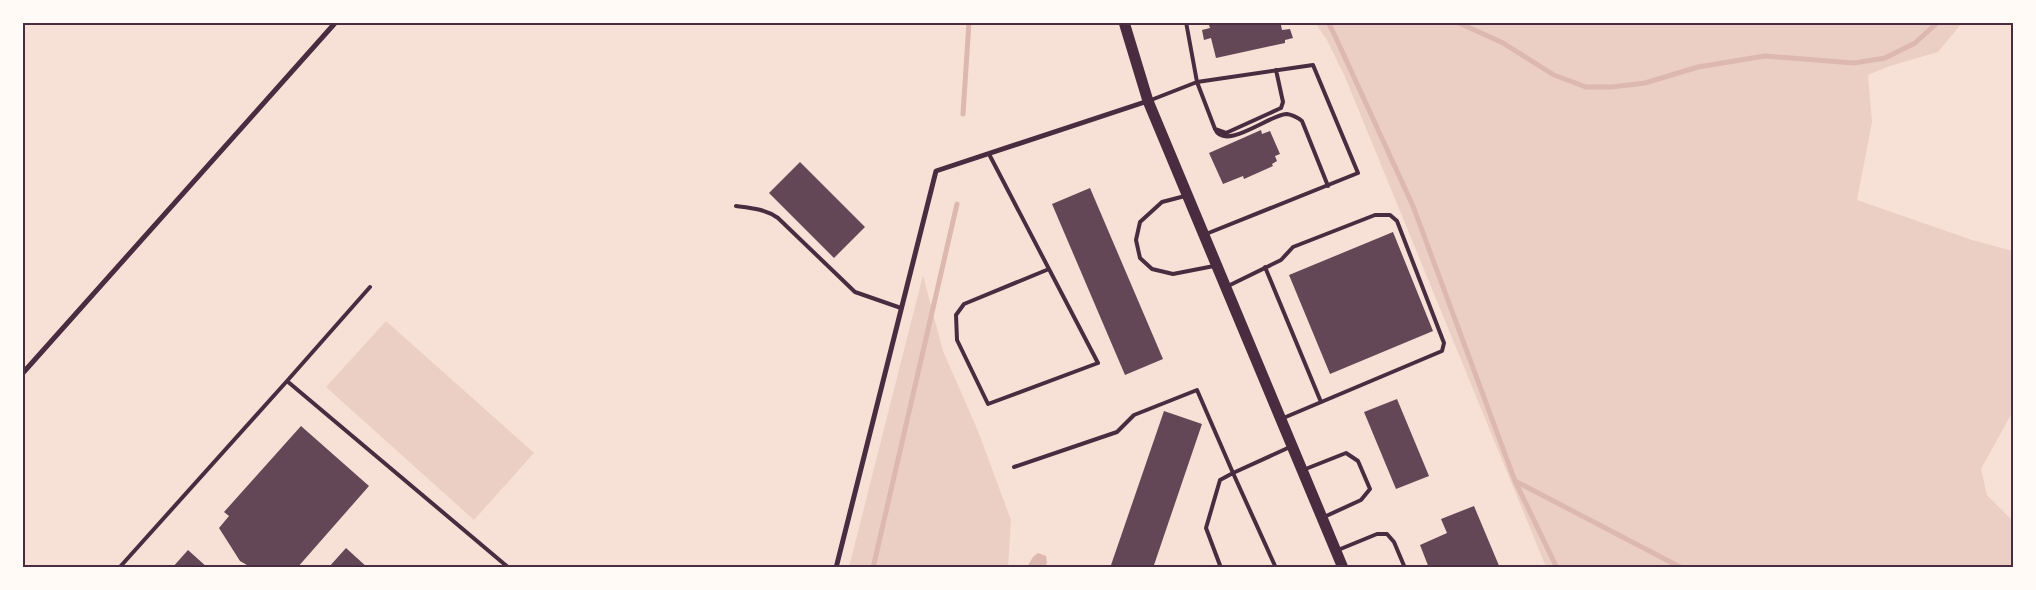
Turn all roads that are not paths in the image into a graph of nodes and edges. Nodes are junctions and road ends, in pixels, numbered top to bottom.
1 (336, 22) edge
2 (1124, 22) edge
3 (1186, 22) edge
4 (1276, 70) junction
5 (1197, 82) junction
6 (1148, 101) junction
7 (1216, 129) junction
8 (989, 154) junction
9 (1328, 186) junction
10 (1187, 195) junction
11 (736, 206) dead end
12 (1204, 235) junction
13 (1217, 265) junction
14 (1265, 267) junction
15 (1049, 269) junction
16 (1226, 287) junction
17 (370, 288) dead end
18 (901, 308) junction
19 (22, 374) edge
20 (287, 381) junction
21 (1321, 402) junction
22 (1281, 419) junction
23 (1292, 446) junction
24 (1014, 468) dead end
25 (1302, 470) junction
26 (1233, 473) junction
27 (1322, 518) junction
28 (1336, 551) junction
29 (119, 568) edge
30 (510, 568) edge
31 (836, 568) edge
32 (1221, 568) edge
33 (1276, 568) edge
34 (1342, 568) edge
35 (1405, 568) edge

1 - 19 street
2 - 6 main road
3 - 5 lane
4 - 5 lane
4 - 7 lane
4 - 9 lane
5 - 6 lane
5 - 7 lane
6 - 8 street
6 - 10 main road
7 - 9 lane
8 - 15 lane
8 - 18 street
9 - 12 lane
10 - 12 main road
10 - 13 lane
11 - 18 lane
12 - 13 main road
13 - 16 main road
14 - 16 lane
14 - 21 lane
14 - 21 lane
15 - 15 lane
16 - 22 main road
17 - 20 lane
18 - 31 street
20 - 29 lane
20 - 30 lane
21 - 22 lane
22 - 23 main road
23 - 25 main road
23 - 26 lane
24 - 26 lane
25 - 27 main road
25 - 27 lane
26 - 32 lane
26 - 33 lane
27 - 28 main road
28 - 34 main road
28 - 35 lane

